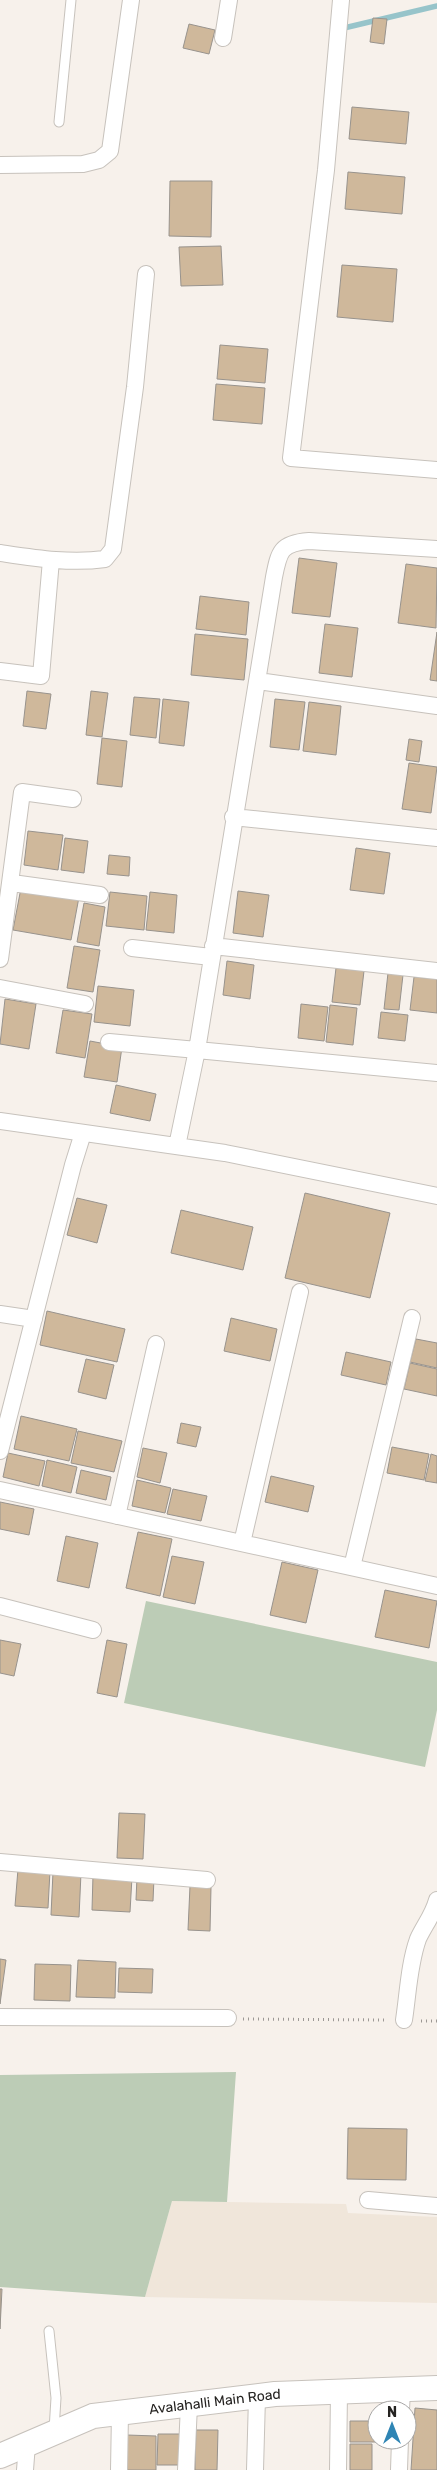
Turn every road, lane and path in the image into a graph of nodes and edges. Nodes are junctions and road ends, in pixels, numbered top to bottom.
1 (71, 0) edge
2 (131, 0) edge
3 (229, 0) edge
4 (342, 0) edge
5 (223, 38) dead end
6 (59, 122) dead end
7 (0, 165) edge
8 (146, 274) dead end
9 (437, 470) edge
10 (437, 548) edge
11 (0, 553) edge
12 (51, 560) junction
13 (0, 670) edge
14 (258, 681) junction
15 (437, 706) edge
16 (73, 799) dead end
17 (234, 817) junction
18 (437, 838) edge
19 (12, 883) junction
20 (100, 895) dead end
21 (132, 948) dead end
22 (212, 952) junction
23 (0, 959) edge
24 (437, 971) edge
25 (0, 988) edge
26 (85, 1004) dead end
27 (109, 1042) dead end
28 (197, 1050) junction
29 (437, 1073) edge
30 (0, 1121) edge
31 (83, 1133) junction
32 (177, 1146) junction
33 (437, 1196) edge
34 (300, 1292) dead end
35 (0, 1314) edge
36 (412, 1318) dead end
37 (34, 1320) junction
38 (156, 1344) dead end
39 (0, 1451) edge
40 (0, 1490) edge
41 (117, 1516) junction
42 (242, 1543) junction
43 (352, 1567) junction
44 (437, 1586) edge
45 (0, 1606) edge
46 (92, 1630) dead end
47 (0, 1862) edge
48 (207, 1880) dead end
49 (437, 1900) edge
50 (0, 2017) edge
51 (228, 2018) joint
52 (404, 2020) junction
53 (437, 2021) edge
54 (368, 2200) dead end
55 (437, 2206) edge
56 (49, 2331) dead end
57 (437, 2388) edge
58 (339, 2392) junction
59 (257, 2397) junction
60 (401, 2400) edge
61 (188, 2405) junction
62 (120, 2413) junction
63 (54, 2432) junction
64 (26, 2444) junction
65 (400, 2450) edge
66 (0, 2456) edge
67 (25, 2470) edge
68 (119, 2470) edge
69 (186, 2470) edge
70 (256, 2470) edge
71 (338, 2470) edge
72 (399, 2470) edge

1 - 6 lane
2 - 7 street
3 - 5 street
4 - 9 street
8 - 12 street
10 - 14 street
11 - 12 street
12 - 13 street
14 - 15 street
14 - 17 street
16 - 19 street
17 - 18 street
17 - 22 street
19 - 20 street
19 - 23 street
21 - 22 street
22 - 24 street
22 - 28 street
25 - 26 street
27 - 28 street
28 - 29 street
28 - 32 street
30 - 31 street
31 - 32 street
31 - 37 street
32 - 33 street
34 - 42 street
35 - 37 street
36 - 43 street
37 - 39 street
38 - 41 street
40 - 41 street
41 - 42 street
42 - 43 street
43 - 44 street
45 - 46 street
47 - 48 street
49 - 52 street
50 - 51 street
51 - 52 path
52 - 53 path
54 - 55 street
56 - 63 lane
57 - 60 main road, Avalahalli Main Road
58 - 59 main road, Avalahalli Main Road
58 - 60 main road, Avalahalli Main Road
58 - 71 street
59 - 61 main road, Avalahalli Main Road
59 - 70 street
61 - 62 main road, Avalahalli Main Road
61 - 69 street
62 - 63 main road, Avalahalli Main Road
62 - 68 street
63 - 64 main road, Avalahalli Main Road
64 - 66 main road, Avalahalli Main Road
64 - 67 street
65 - 72 street

